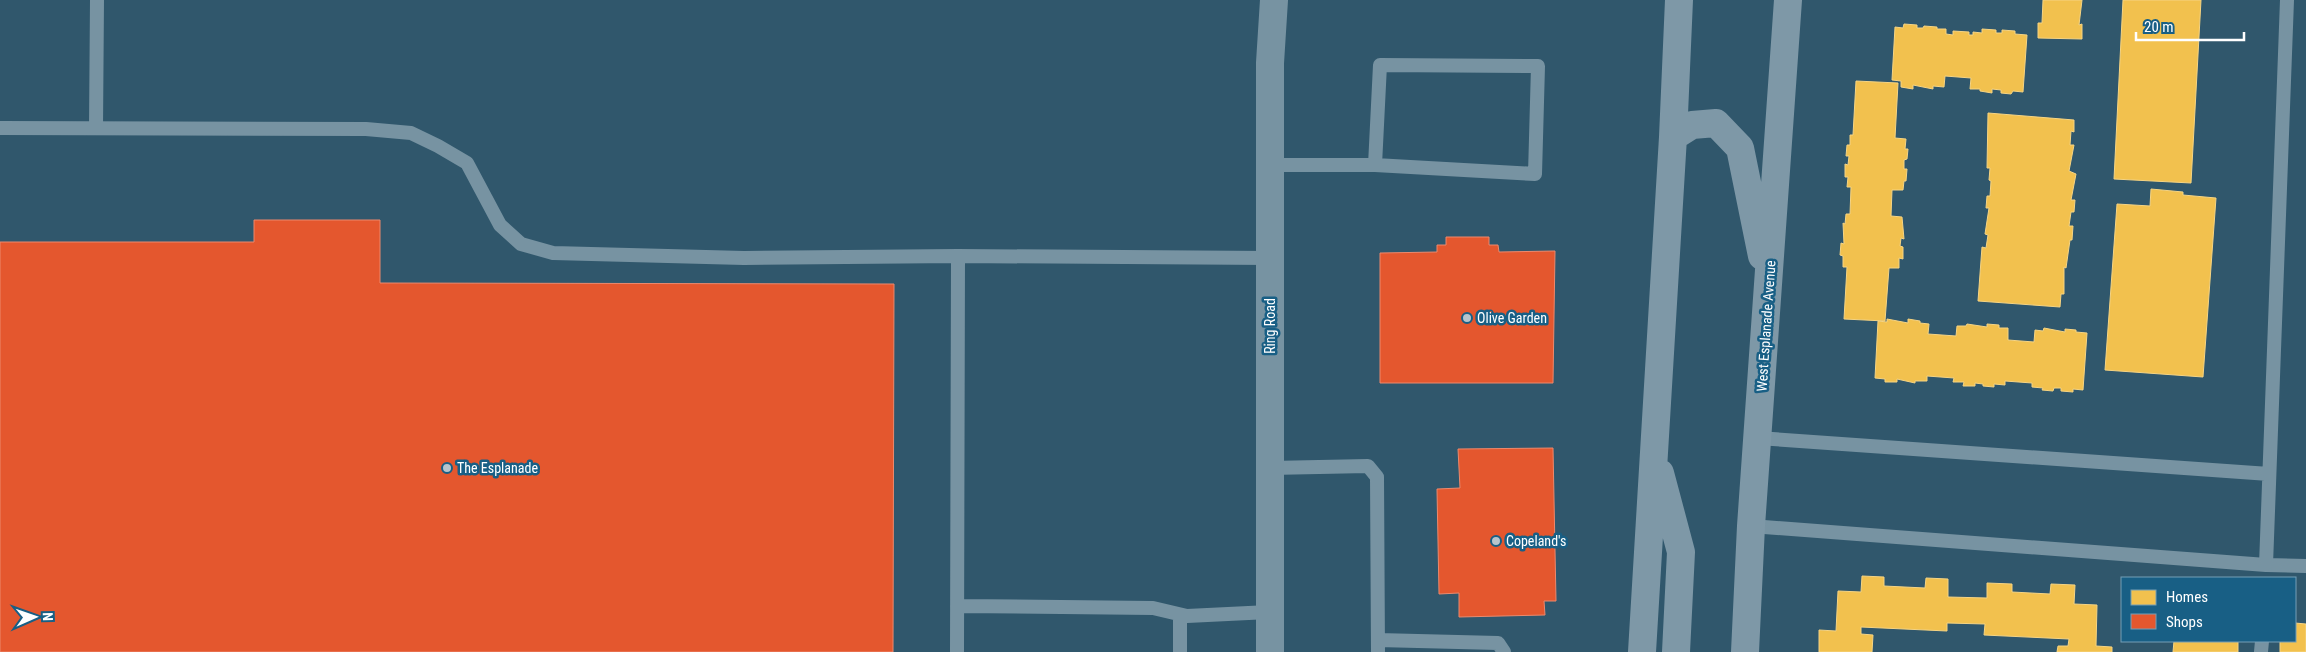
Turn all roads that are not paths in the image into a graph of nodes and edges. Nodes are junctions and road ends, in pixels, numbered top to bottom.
1 (97, 0) edge
2 (1274, 0) edge
3 (1679, 0) edge
4 (1788, 0) edge
5 (2287, 0) edge
6 (0, 128) edge
7 (96, 128) junction
8 (1673, 137) junction
9 (1270, 165) junction
10 (1375, 165) junction
11 (958, 256) junction
12 (1270, 258) junction
13 (1769, 289) junction
14 (1758, 438) junction
15 (1654, 449) junction
16 (1270, 468) junction
17 (2269, 474) junction
18 (1751, 526) junction
19 (2266, 565) junction
20 (2306, 566) edge
21 (957, 606) junction
22 (1269, 612) junction
23 (1180, 615) junction
24 (1378, 646) edge
25 (957, 652) edge
26 (1180, 652) edge
27 (1270, 652) edge
28 (1504, 652) edge
29 (1642, 652) edge
30 (1676, 652) edge
31 (1745, 652) edge

1 - 7 lane
2 - 9 street, Ring Road
3 - 8 main road
4 - 13 main road, West Esplanade Avenue
5 - 17 lane
6 - 7 lane
7 - 11 lane
8 - 13 main road
8 - 15 main road
9 - 10 lane
9 - 12 street, Ring Road
10 - 10 lane
11 - 12 lane
11 - 21 lane
12 - 16 street, Ring Road
13 - 14 main road, West Esplanade Avenue
14 - 17 lane
14 - 18 main road, West Esplanade Avenue
15 - 29 main road
15 - 30 main road
16 - 22 street, Ring Road
16 - 24 lane
17 - 19 lane
18 - 19 lane
18 - 31 main road, West Esplanade Avenue
19 - 20 lane
21 - 23 lane
21 - 25 lane
22 - 23 lane
22 - 27 street, Ring Road
23 - 26 lane
24 - 28 lane

